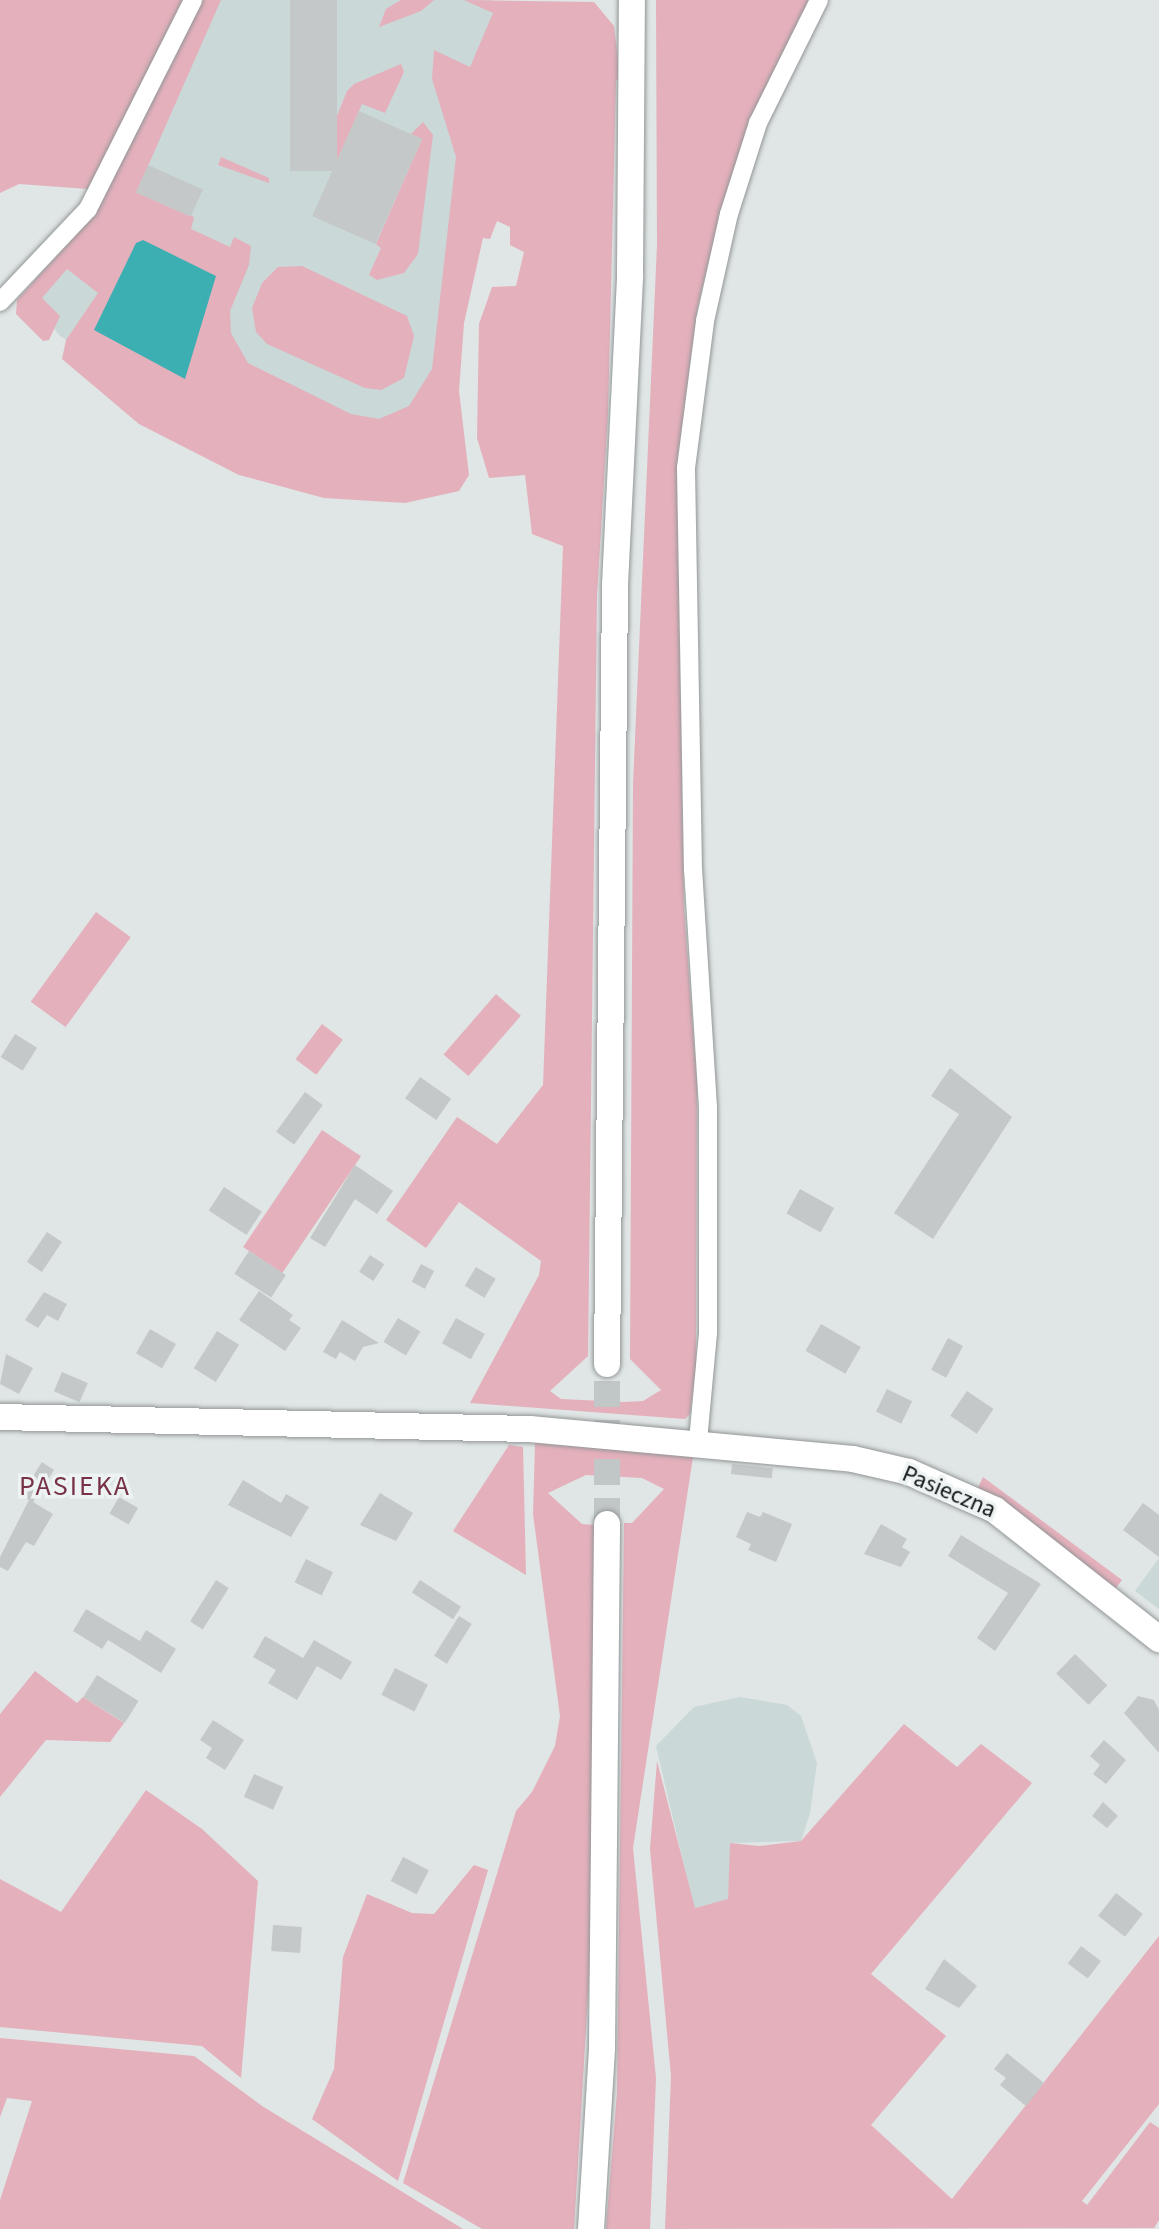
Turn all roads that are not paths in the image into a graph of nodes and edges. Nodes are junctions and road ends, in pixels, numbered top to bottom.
1 (193, 0) edge
2 (632, 0) edge
3 (819, 0) edge
4 (0, 302) edge
5 (607, 1364) tunnel mouth
6 (0, 1417) edge
7 (698, 1441) junction
8 (607, 1524) tunnel mouth
9 (1159, 1639) edge
10 (591, 2229) edge

1 - 4 street
2 - 5 main road
3 - 7 street
6 - 7 main road, Pasieczna
7 - 9 main road, Pasieczna
8 - 10 main road

